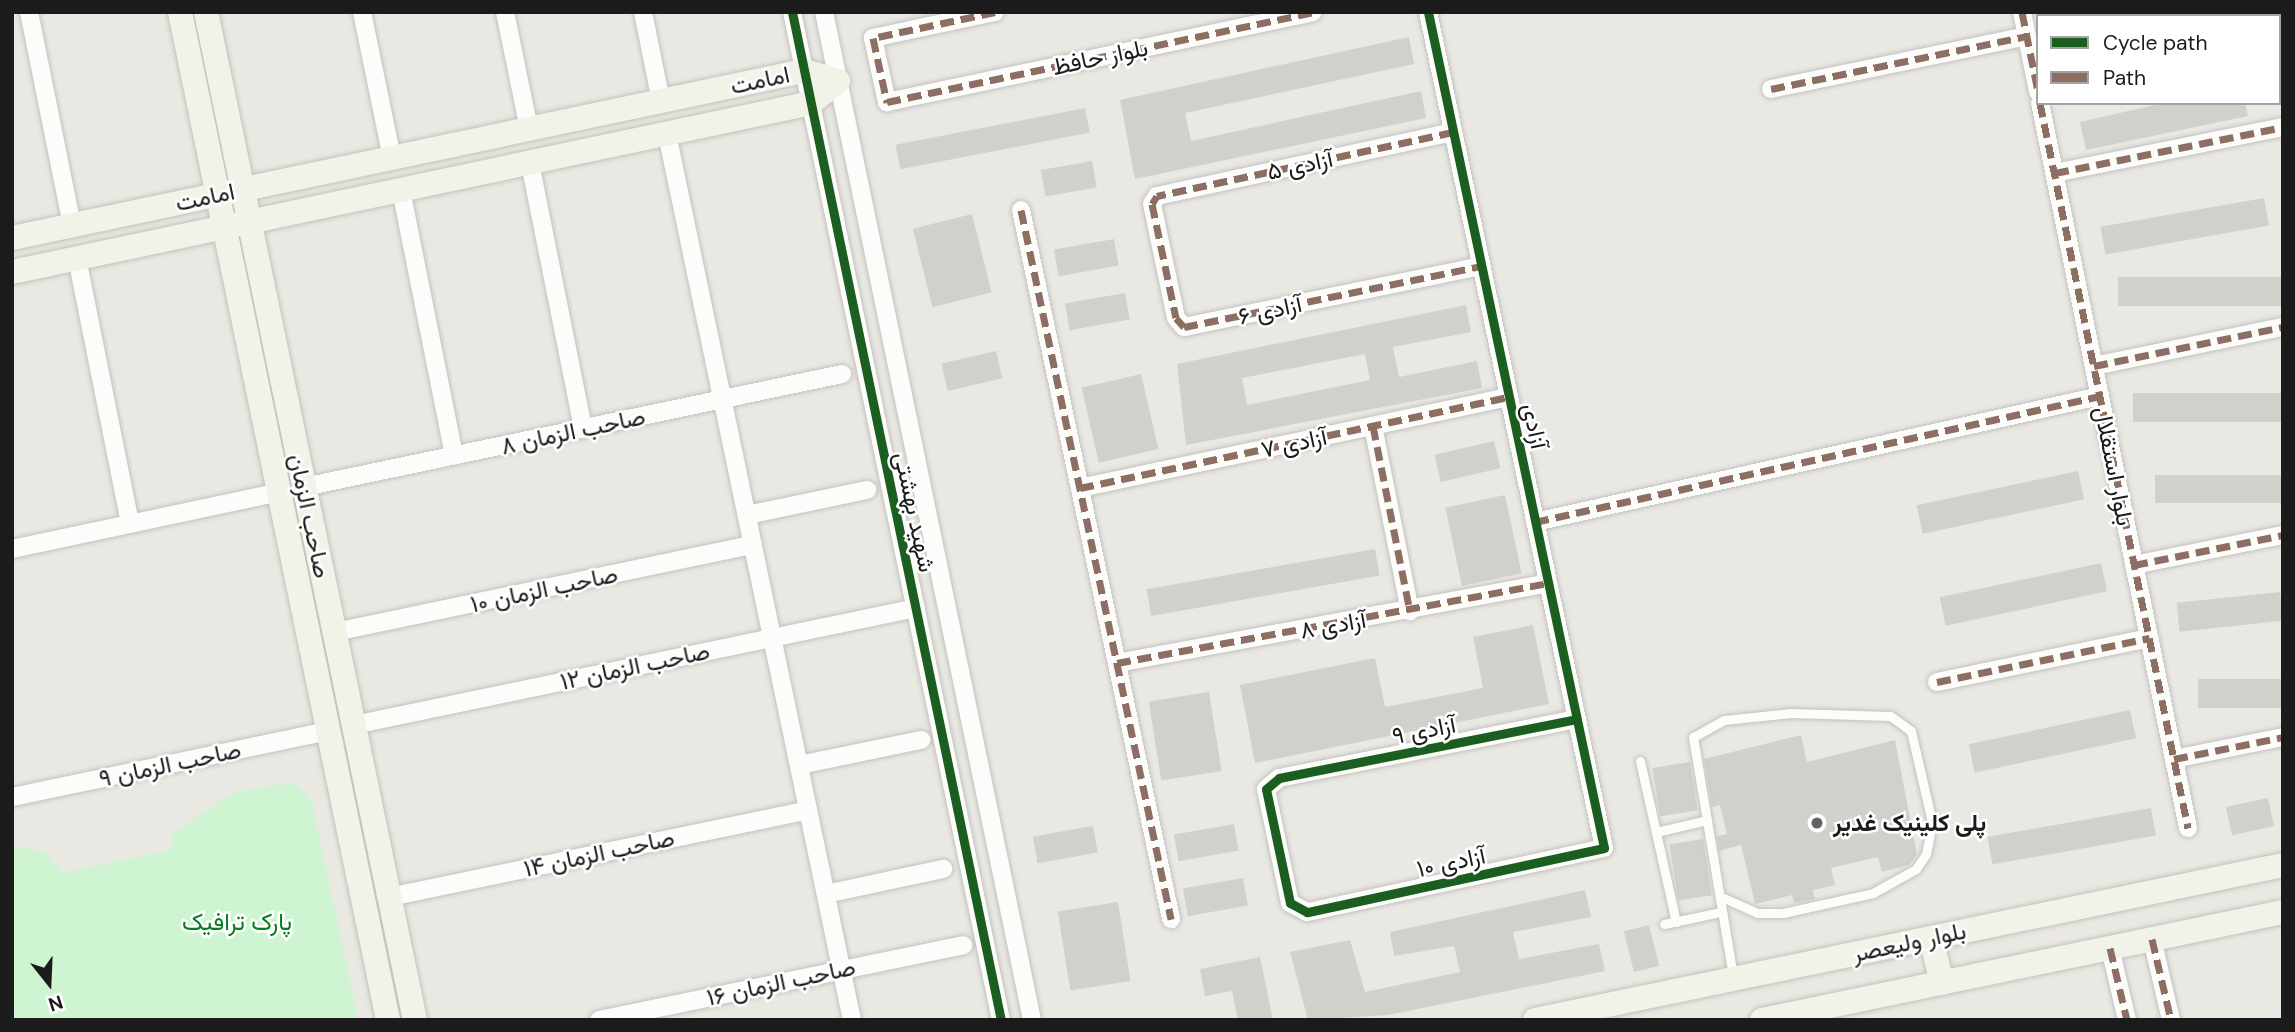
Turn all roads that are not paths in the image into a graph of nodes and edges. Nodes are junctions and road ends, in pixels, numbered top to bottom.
1 (29, 12) edge
2 (180, 12) edge
3 (206, 12) edge
4 (362, 12) edge
5 (505, 12) edge
6 (643, 12) edge
7 (792, 12) edge
8 (824, 12) edge
9 (995, 12) edge
10 (1312, 12) edge
11 (1428, 12) edge
12 (2022, 12) edge
13 (2026, 36) junction
14 (804, 71) junction
15 (838, 81) junction
16 (2036, 82) edge
17 (1771, 89) dead end
18 (661, 101) junction
19 (811, 103) junction
20 (2040, 105) edge
21 (2283, 127) edge
22 (529, 129) junction
23 (1453, 132) junction
24 (667, 134) junction
25 (392, 158) junction
26 (530, 163) junction
27 (2055, 173) junction
28 (243, 189) junction
29 (401, 190) junction
30 (217, 195) junction
31 (1152, 204) joint
32 (1021, 210) dead end
33 (249, 222) junction
34 (72, 225) junction
35 (224, 227) junction
36 (12, 238) edge
37 (77, 258) junction
38 (1481, 266) junction
39 (12, 272) edge
40 (2283, 327) edge
41 (2094, 366) junction
42 (842, 374) dead end
43 (2100, 396) junction
44 (1509, 397) junction
45 (720, 400) junction
46 (1373, 426) junction
47 (583, 429) junction
48 (454, 456) junction
49 (304, 488) junction
50 (1080, 488) junction
51 (867, 490) dead end
52 (276, 493) junction
53 (747, 515) junction
54 (1535, 522) junction
55 (130, 524) junction
56 (2283, 535) edge
57 (753, 545) junction
58 (12, 549) edge
59 (2134, 565) junction
60 (1548, 583) junction
61 (916, 607) junction
62 (1410, 611) junction
63 (334, 632) junction
64 (772, 638) junction
65 (2149, 638) junction
66 (1117, 663) junction
67 (1937, 682) dead end
68 (1576, 719) junction
69 (354, 725) junction
70 (328, 731) junction
71 (2283, 737) edge
72 (921, 740) dead end
73 (2174, 759) junction
74 (1640, 761) dead end
75 (799, 765) junction
76 (12, 797) edge
77 (808, 810) junction
78 (1707, 820) junction
79 (2188, 828) dead end
80 (1656, 832) junction
81 (1604, 848) joint
82 (2283, 864) edge
83 (943, 869) dead end
84 (825, 894) junction
85 (389, 897) junction
86 (1724, 898) junction
87 (1307, 912) joint
88 (1720, 912) junction
89 (2283, 912) edge
90 (1171, 919) dead end
91 (1676, 922) junction
92 (1664, 925) dead end
93 (1931, 937) junction
94 (2152, 939) junction
95 (963, 945) dead end
96 (2110, 948) junction
97 (841, 969) junction
98 (1734, 979) junction
99 (1942, 983) junction
100 (388, 1020) edge
101 (415, 1020) edge
102 (599, 1020) edge
103 (852, 1020) edge
104 (1001, 1020) edge
105 (1032, 1020) edge
106 (1535, 1020) edge
107 (1762, 1020) edge
108 (2127, 1020) edge
109 (2171, 1020) edge

1 - 34 street
2 - 30 street, صاحب الزمان
3 - 28 street, صاحب الزمان
4 - 25 street
5 - 22 street
6 - 18 street
7 - 14 street, شهید بهشتی
8 - 15 street, شهید بهشتی
9 - 10 street, بلوار حافظ
11 - 23 street, آزادی
12 - 13 street
13 - 16 street
13 - 17 street
14 - 15 street, امامت
14 - 18 street, امامت
14 - 19 street, شهید بهشتی
15 - 19 street, امامت
15 - 105 street, شهید بهشتی
18 - 22 street, امامت
19 - 24 street, امامت
19 - 61 street, شهید بهشتی
20 - 27 street, بلوار استقلال
21 - 27 street
22 - 25 street, امامت
23 - 31 street, آزادی ۵
23 - 38 street, آزادی
24 - 26 street, امامت
24 - 45 street
25 - 28 street, امامت
26 - 29 street, امامت
26 - 47 street
27 - 41 street, بلوار استقلال
28 - 30 street, امامت
28 - 33 street, صاحب الزمان
29 - 33 street, امامت
29 - 48 street
30 - 34 street, امامت
30 - 35 street, صاحب الزمان
31 - 38 street, آزادی ۶
32 - 50 street
33 - 35 street, امامت
33 - 49 street, صاحب الزمان
34 - 36 street, امامت
35 - 37 street, امامت
35 - 52 street, صاحب الزمان
37 - 39 street, امامت
37 - 55 street
38 - 44 street, آزادی
40 - 41 street
41 - 43 street, بلوار استقلال
42 - 45 street, صاحب الزمان ۸
43 - 54 street
43 - 59 street, بلوار استقلال
44 - 46 street, آزادی ۷
44 - 54 street, آزادی
45 - 47 street, صاحب الزمان ۸
45 - 53 street
46 - 50 street, آزادی ۷
46 - 62 street
47 - 48 street, صاحب الزمان ۸
48 - 49 street, صاحب الزمان ۸
49 - 52 street
49 - 63 street, صاحب الزمان
50 - 66 street
51 - 53 street
52 - 55 street
52 - 70 street, صاحب الزمان
53 - 57 street
54 - 60 street, آزادی
55 - 58 street
56 - 59 street
57 - 63 street, صاحب الزمان ۱۰
57 - 64 street
59 - 65 street, بلوار استقلال
60 - 62 street, آزادی ۸
60 - 68 street, آزادی
61 - 64 street, صاحب الزمان ۱۲
61 - 104 street, شهید بهشتی
62 - 66 street, آزادی ۸
63 - 69 street, صاحب الزمان
64 - 69 street, صاحب الزمان ۱۲
64 - 75 street
65 - 67 street
65 - 73 street, بلوار استقلال
66 - 90 street
68 - 81 street, آزادی
68 - 87 street, آزادی ۹
69 - 70 street
69 - 85 street, صاحب الزمان
70 - 76 street, صاحب الزمان ۹
70 - 100 street, صاحب الزمان
71 - 73 street
72 - 75 street
73 - 79 street, بلوار استقلال
74 - 80 lane
75 - 77 street
77 - 84 street
77 - 85 street, صاحب الزمان ۱۴
78 - 80 lane
78 - 86 lane
78 - 86 lane
80 - 91 lane
81 - 87 street, آزادی ۱۰
82 - 93 street, بلوار ولیعصر
83 - 84 street
84 - 97 street
85 - 101 street, صاحب الزمان
86 - 88 lane
88 - 91 lane
88 - 98 lane
89 - 94 street, بلوار ولیعصر
91 - 92 lane
93 - 98 street, بلوار ولیعصر
93 - 99 street
94 - 96 street, بلوار ولیعصر
94 - 109 street
95 - 97 street, صاحب الزمان ۱۶
96 - 99 street, بلوار ولیعصر
96 - 108 street
97 - 102 street, صاحب الزمان ۱۶
97 - 103 street
98 - 106 street, بلوار ولیعصر
99 - 107 street, بلوار ولیعصر

